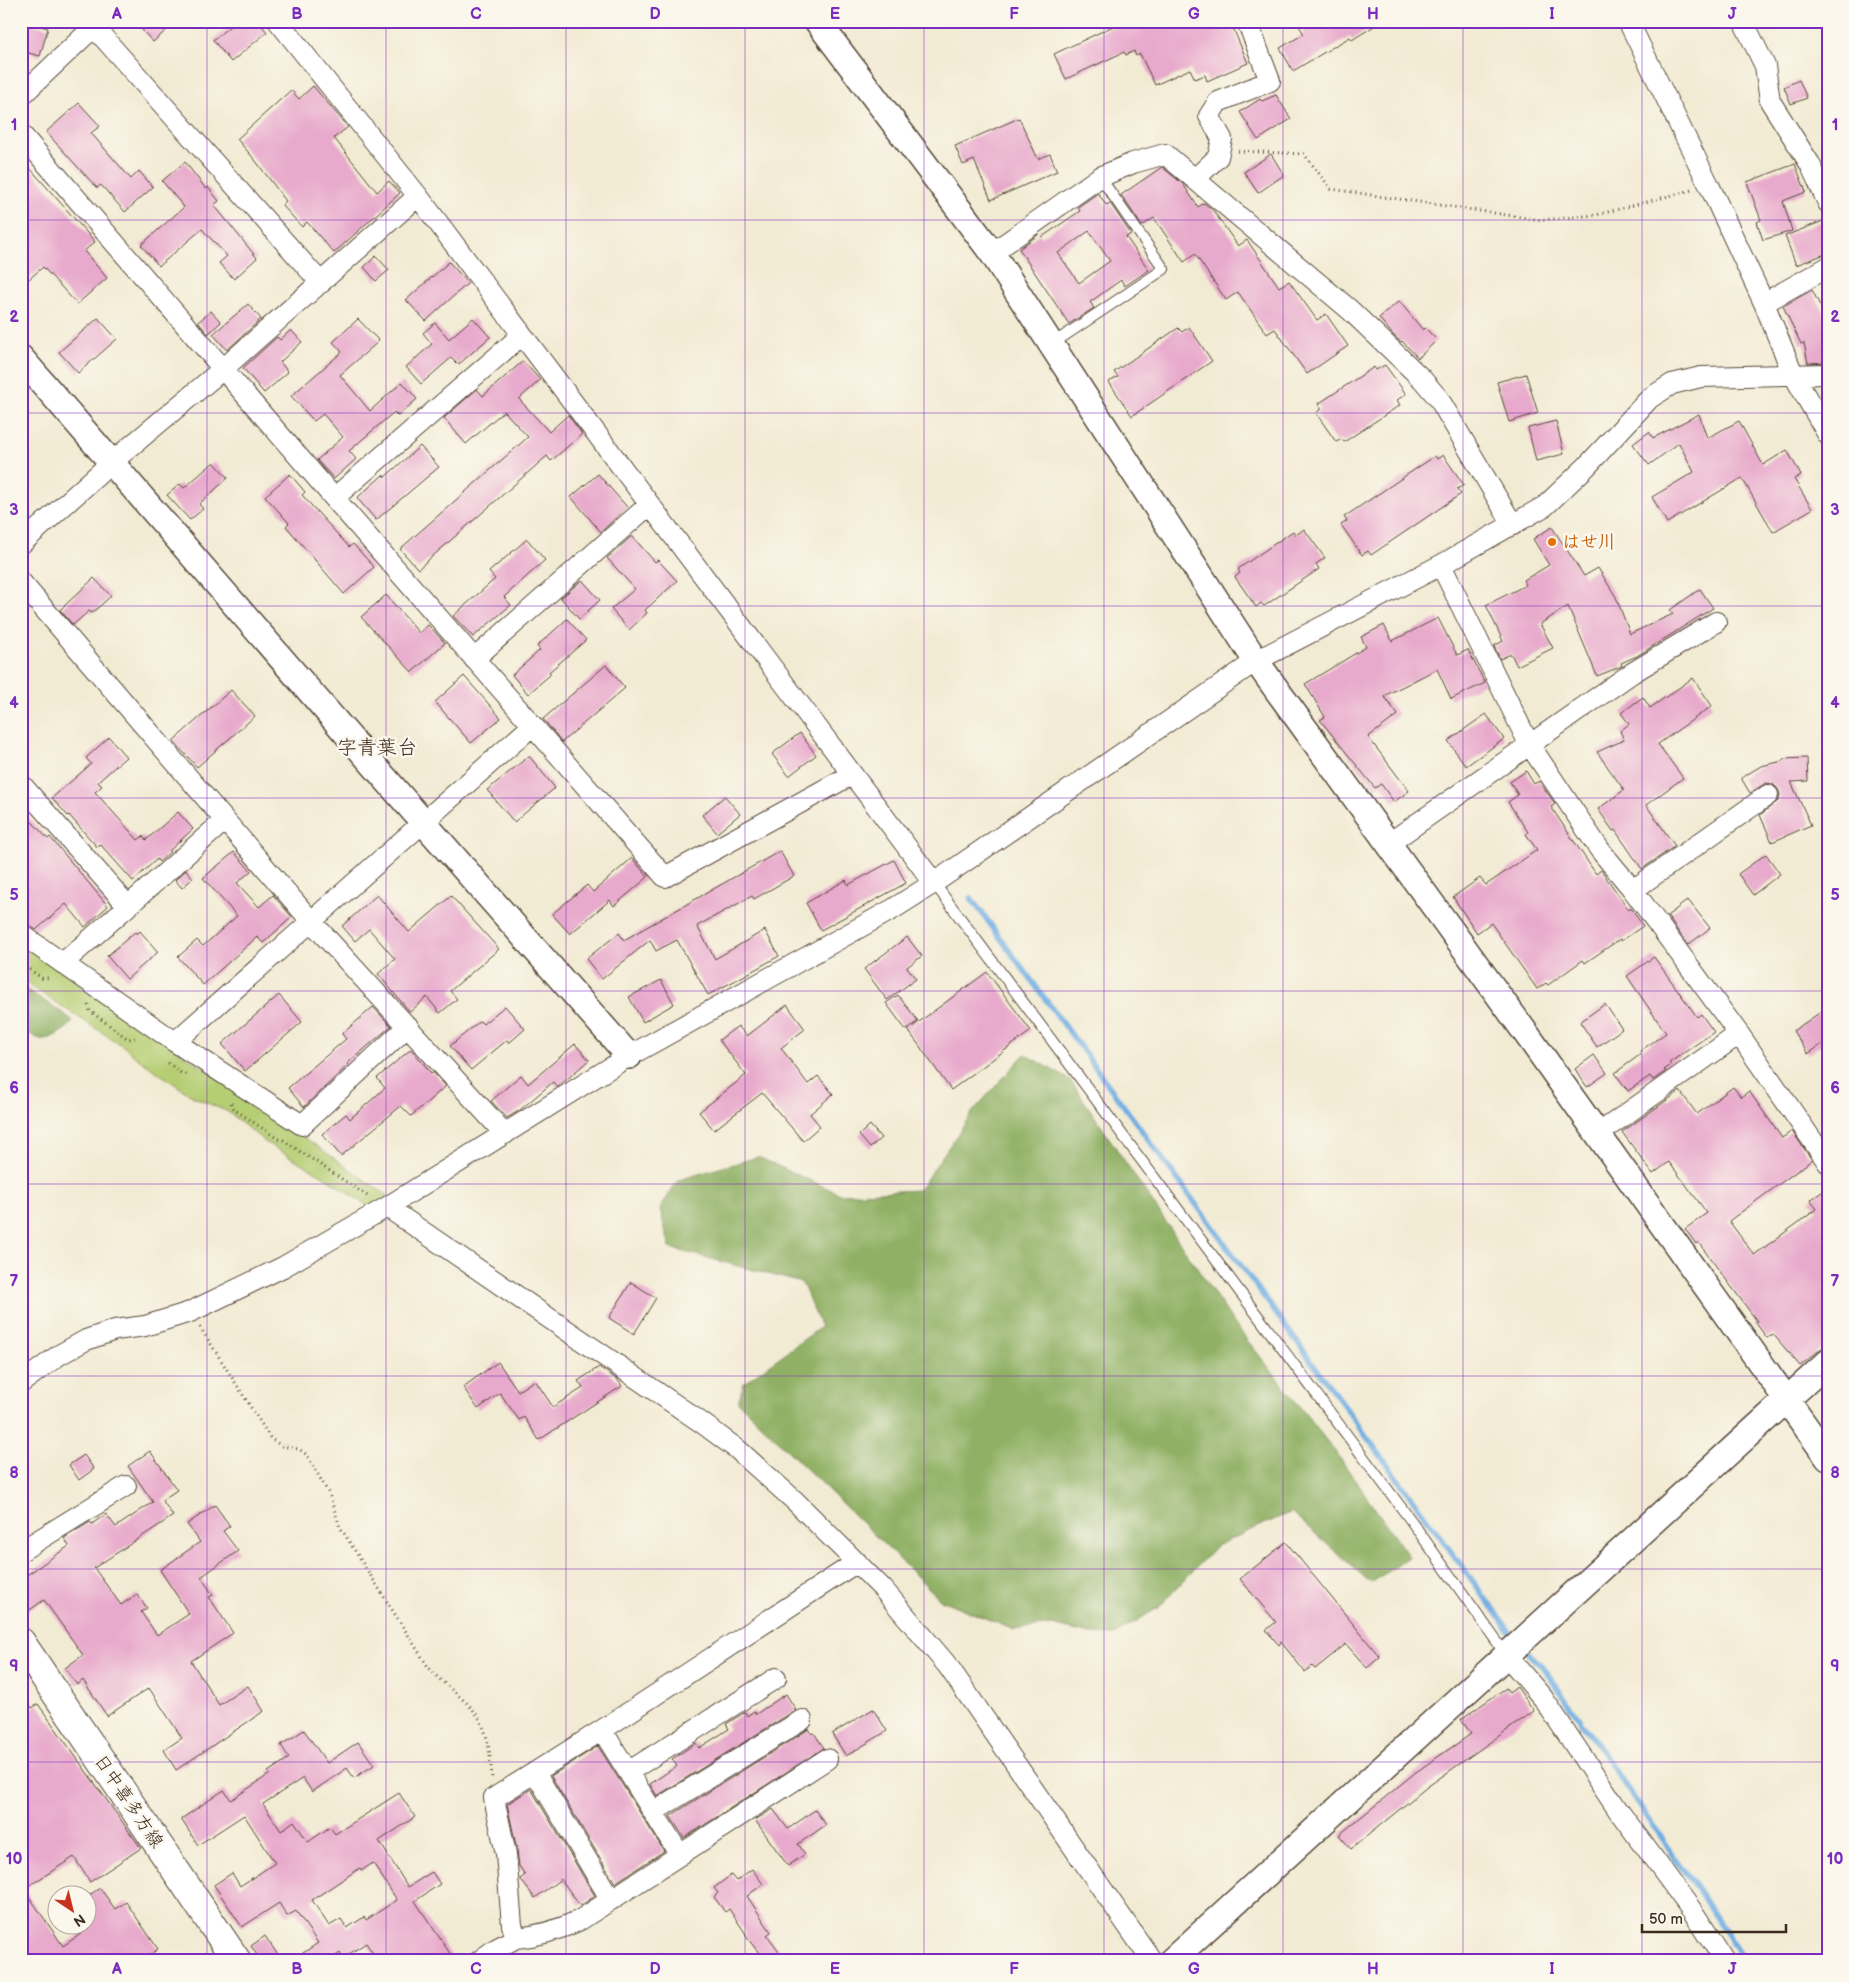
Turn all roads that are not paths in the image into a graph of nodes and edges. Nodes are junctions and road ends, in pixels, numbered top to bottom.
1 (278, 21) edge
2 (817, 21) edge
3 (1247, 21) edge
4 (1628, 21) edge
5 (1743, 21) edge
6 (97, 24) edge
7 (21, 96) edge
8 (21, 134) edge
9 (1100, 177) junction
10 (1195, 179) junction
11 (418, 196) junction
12 (1828, 203) edge
13 (992, 253) junction
14 (1828, 267) edge
15 (321, 283) junction
16 (1764, 303) junction
17 (522, 335) junction
18 (1052, 344) junction
19 (21, 358) edge
20 (223, 369) junction
21 (1793, 374) junction
22 (1828, 374) edge
23 (1828, 435) edge
24 (112, 462) junction
25 (334, 498) junction
26 (649, 505) junction
27 (1514, 525) junction
28 (21, 544) edge
29 (1441, 565) junction
30 (21, 582) edge
31 (1716, 622) dead end
32 (474, 659) junction
33 (1256, 661) junction
34 (532, 726) junction
35 (1529, 744) junction
36 (851, 775) junction
37 (21, 784) edge
38 (1768, 795) dead end
39 (225, 820) junction
40 (423, 822) junction
41 (1388, 844) junction
42 (934, 883) junction
43 (1632, 890) junction
44 (128, 906) junction
45 (311, 921) junction
46 (21, 934) edge
47 (63, 964) junction
48 (408, 1026) junction
49 (1738, 1034) junction
50 (175, 1042) junction
51 (629, 1056) junction
52 (505, 1134) junction
53 (1598, 1134) junction
54 (1828, 1163) edge
55 (387, 1207) junction
56 (1828, 1362) edge
57 (21, 1383) edge
58 (1786, 1398) junction
59 (1828, 1458) edge
60 (126, 1486) dead end
61 (21, 1552) edge
62 (857, 1562) junction
63 (21, 1642) edge
64 (1507, 1656) junction
65 (776, 1678) dead end
66 (802, 1720) dead end
67 (602, 1730) junction
68 (826, 1759) dead end
69 (535, 1772) junction
70 (628, 1772) junction
71 (653, 1812) junction
72 (680, 1855) junction
73 (611, 1900) junction
74 (516, 1938) junction
75 (237, 1961) edge
76 (479, 1961) edge
77 (1152, 1961) edge
78 (1171, 1961) edge
79 (1725, 1961) edge

1 - 11 street
2 - 13 street
3 - 10 street
4 - 16 street
5 - 12 street
6 - 7 street
6 - 15 street
8 - 20 street
9 - 10 street
9 - 13 street
9 - 18 lane
10 - 27 street
11 - 15 street
11 - 17 street
13 - 18 street
14 - 16 street
15 - 20 street
16 - 21 street
17 - 25 street
17 - 26 street
18 - 33 street
19 - 24 street
20 - 24 street
20 - 25 street
21 - 22 street
21 - 23 street
21 - 27 street
24 - 28 street
24 - 40 street
25 - 32 street
26 - 32 street
26 - 36 street
27 - 29 street
29 - 33 street
29 - 35 street
30 - 39 street
31 - 35 street
32 - 34 street
33 - 41 street
33 - 42 street
34 - 36 street
34 - 40 street
35 - 41 street
35 - 43 street
36 - 42 street
37 - 44 street
38 - 43 street
39 - 44 street
39 - 45 street
40 - 45 street
40 - 51 street
41 - 53 street
42 - 51 street
42 - 64 lane
43 - 49 street
44 - 47 street
45 - 48 street
45 - 50 street
46 - 47 street
47 - 50 street
48 - 50 street
48 - 52 street
49 - 53 street
49 - 54 street
51 - 52 street
52 - 55 street
53 - 58 street
55 - 57 street
55 - 62 street
56 - 58 street
58 - 59 street
58 - 64 street
60 - 61 street
62 - 67 street
62 - 77 street
63 - 75 main road, 日中喜多方線
64 - 78 street
64 - 79 street
65 - 70 street
66 - 71 street
67 - 69 street
67 - 70 street
68 - 72 street
69 - 73 street
69 - 74 street
70 - 71 street
71 - 72 street
72 - 73 street
73 - 74 street
74 - 76 street

